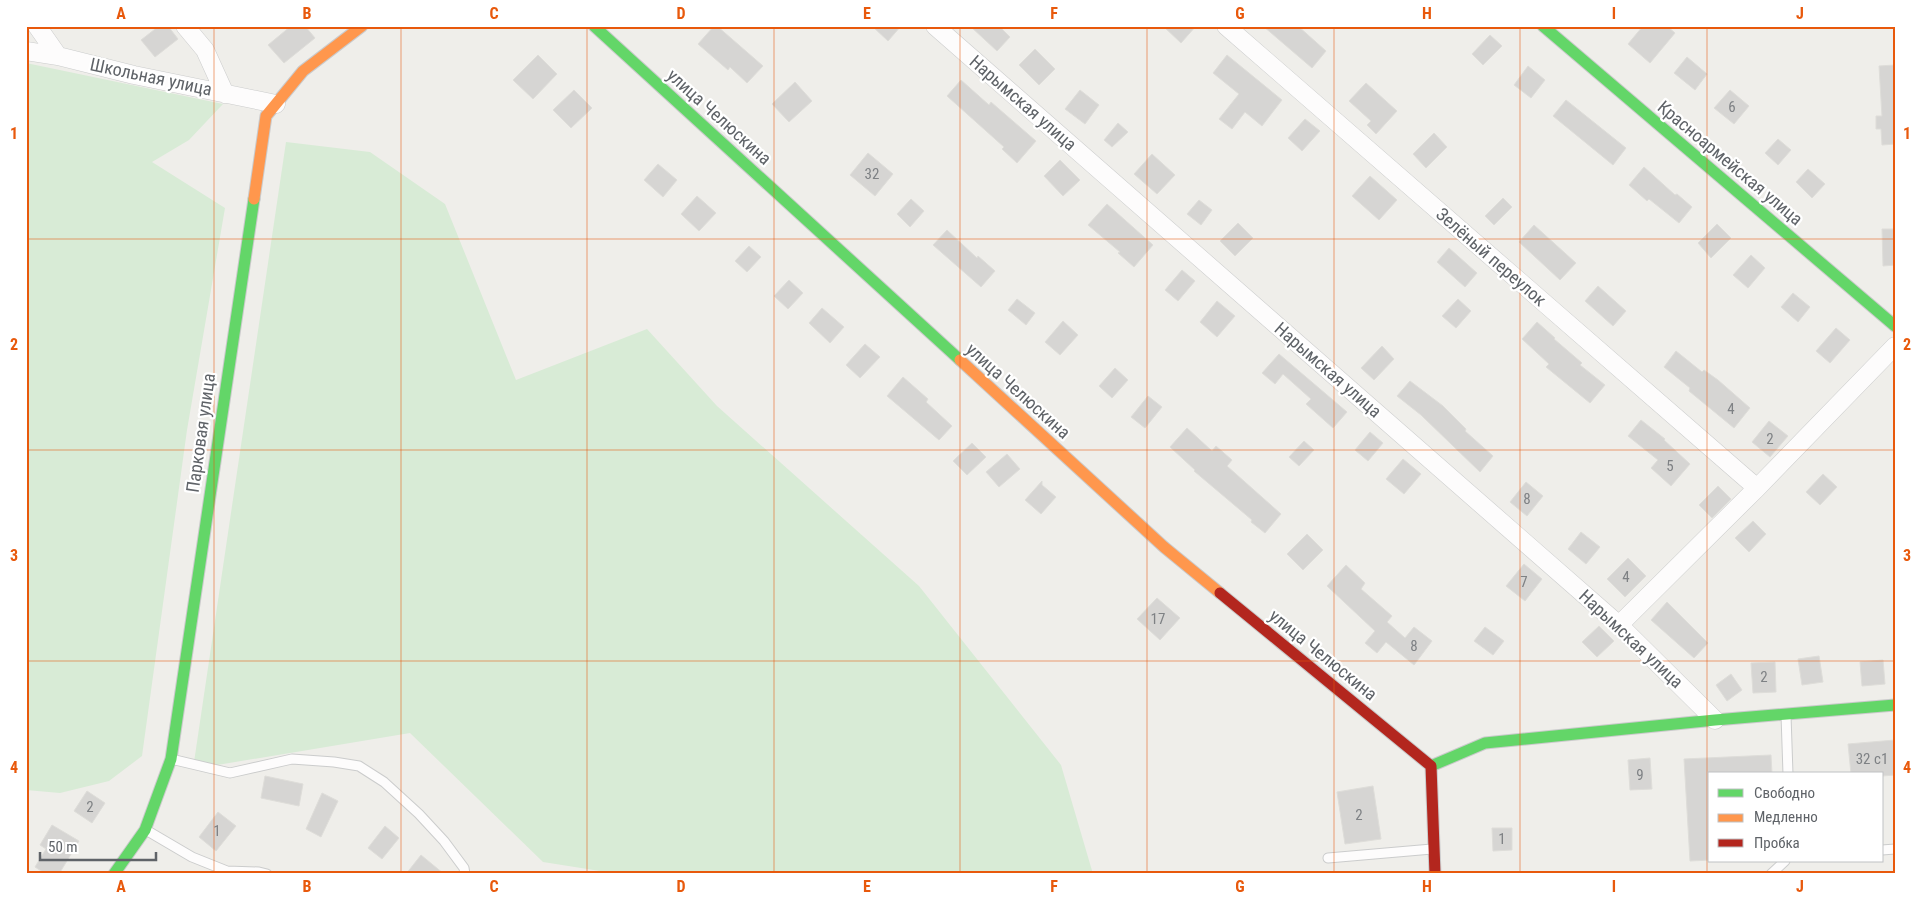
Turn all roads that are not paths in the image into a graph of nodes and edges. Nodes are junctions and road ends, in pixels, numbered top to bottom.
1 (37, 26) edge
2 (185, 26) edge
3 (362, 26) edge
4 (594, 26) edge
5 (935, 26) edge
6 (1226, 26) edge
7 (1543, 26) edge
8 (26, 51) edge
9 (58, 56) junction
10 (225, 94) junction
11 (276, 104) junction
12 (1895, 326) edge
13 (1895, 346) edge
14 (1757, 488) junction
15 (1619, 625) junction
16 (1895, 705) edge
17 (1786, 715) junction
18 (1715, 720) junction
19 (171, 759) junction
20 (1431, 766) junction
21 (1788, 772) edge
22 (145, 830) junction
23 (1434, 848) junction
24 (1328, 858) dead end
25 (1784, 862) edge
26 (114, 874) edge
27 (267, 874) edge
28 (465, 874) edge
29 (1435, 874) edge
30 (1771, 874) edge

1 - 9 street
2 - 10 street
3 - 11 street, Парковая улица
4 - 20 street, улица Челюскина
5 - 15 street, Нарымская улица
6 - 14 street, Зелёный переулок
7 - 12 street, Красноармейская улица
8 - 9 street, Школьная улица
9 - 10 street, Школьная улица
10 - 11 street, Школьная улица
11 - 19 street, Парковая улица
13 - 14 street
14 - 15 street
15 - 18 street, Нарымская улица
16 - 17 street
17 - 18 street
17 - 21 lane
18 - 20 street
19 - 22 street, Парковая улица
19 - 28 lane
20 - 23 street
22 - 26 street, Парковая улица
22 - 27 lane
23 - 24 lane
23 - 29 street
25 - 30 lane

